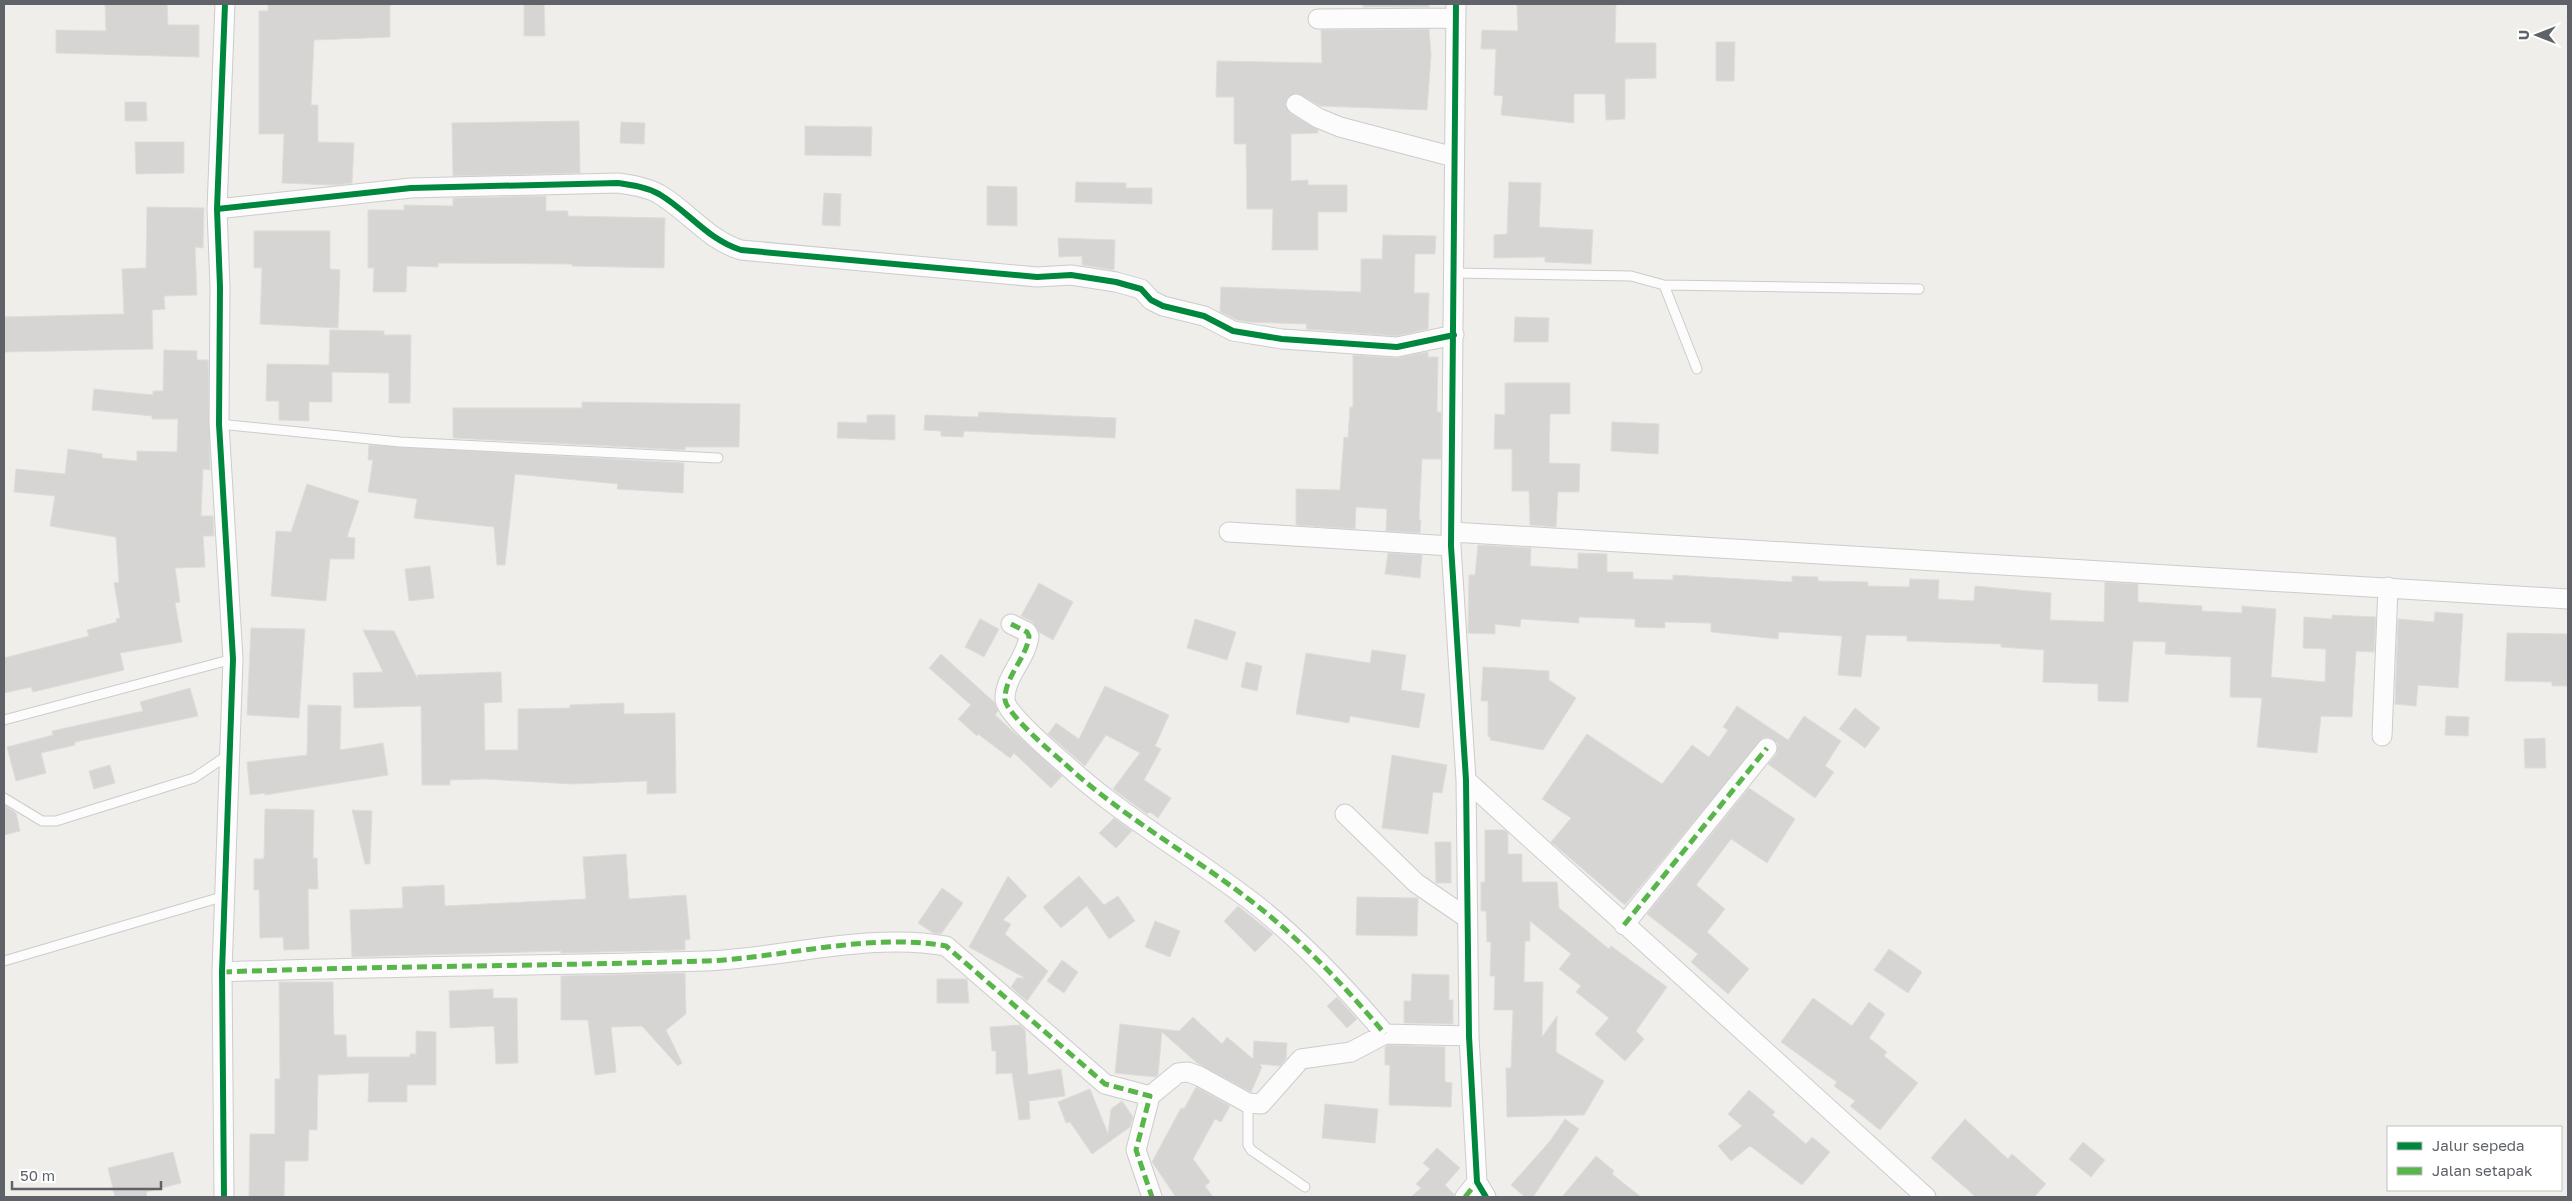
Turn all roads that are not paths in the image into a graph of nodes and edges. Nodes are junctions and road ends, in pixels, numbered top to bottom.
1 (224, 4) edge
2 (1456, 11) edge
3 (1318, 19) dead end
4 (1296, 104) dead end
5 (1454, 157) junction
6 (217, 209) junction
7 (1454, 274) junction
8 (1664, 285) junction
9 (1919, 289) dead end
10 (1454, 335) junction
11 (1697, 369) dead end
12 (219, 424) junction
13 (718, 458) dead end
14 (1229, 532) dead end
15 (1451, 539) junction
16 (2388, 587) junction
17 (2568, 599) edge
18 (1012, 624) dead end
19 (233, 659) junction
20 (4, 720) edge
21 (2382, 736) dead end
22 (1767, 748) dead end
23 (228, 755) junction
24 (1466, 780) junction
25 (4, 798) edge
26 (1344, 814) dead end
27 (226, 896) junction
28 (1468, 918) junction
29 (1624, 925) junction
30 (4, 961) edge
31 (222, 972) junction
32 (1385, 1034) junction
33 (1469, 1036) junction
34 (1150, 1096) junction
35 (1248, 1103) junction
36 (1305, 1187) dead end
37 (1482, 1190) edge
38 (224, 1197) edge
39 (1152, 1197) edge
40 (1465, 1197) edge
41 (1926, 1197) edge

1 - 6 street
2 - 3 street
2 - 5 street
4 - 5 street
5 - 7 street
6 - 10 street
6 - 12 street
7 - 8 lane
7 - 10 street
8 - 9 lane
8 - 11 lane
10 - 15 street
12 - 13 lane
12 - 19 street
14 - 15 street
15 - 16 street
15 - 24 street
16 - 17 street
16 - 21 street
18 - 32 street
19 - 20 lane
19 - 23 street
22 - 29 street
23 - 25 lane
23 - 27 street
24 - 28 street
24 - 29 street
26 - 28 street
27 - 30 lane
27 - 31 street
28 - 33 street
29 - 41 street
31 - 34 street
31 - 38 street
32 - 33 street
32 - 35 street
33 - 37 street
34 - 35 street
34 - 39 street
35 - 36 lane
37 - 40 street

